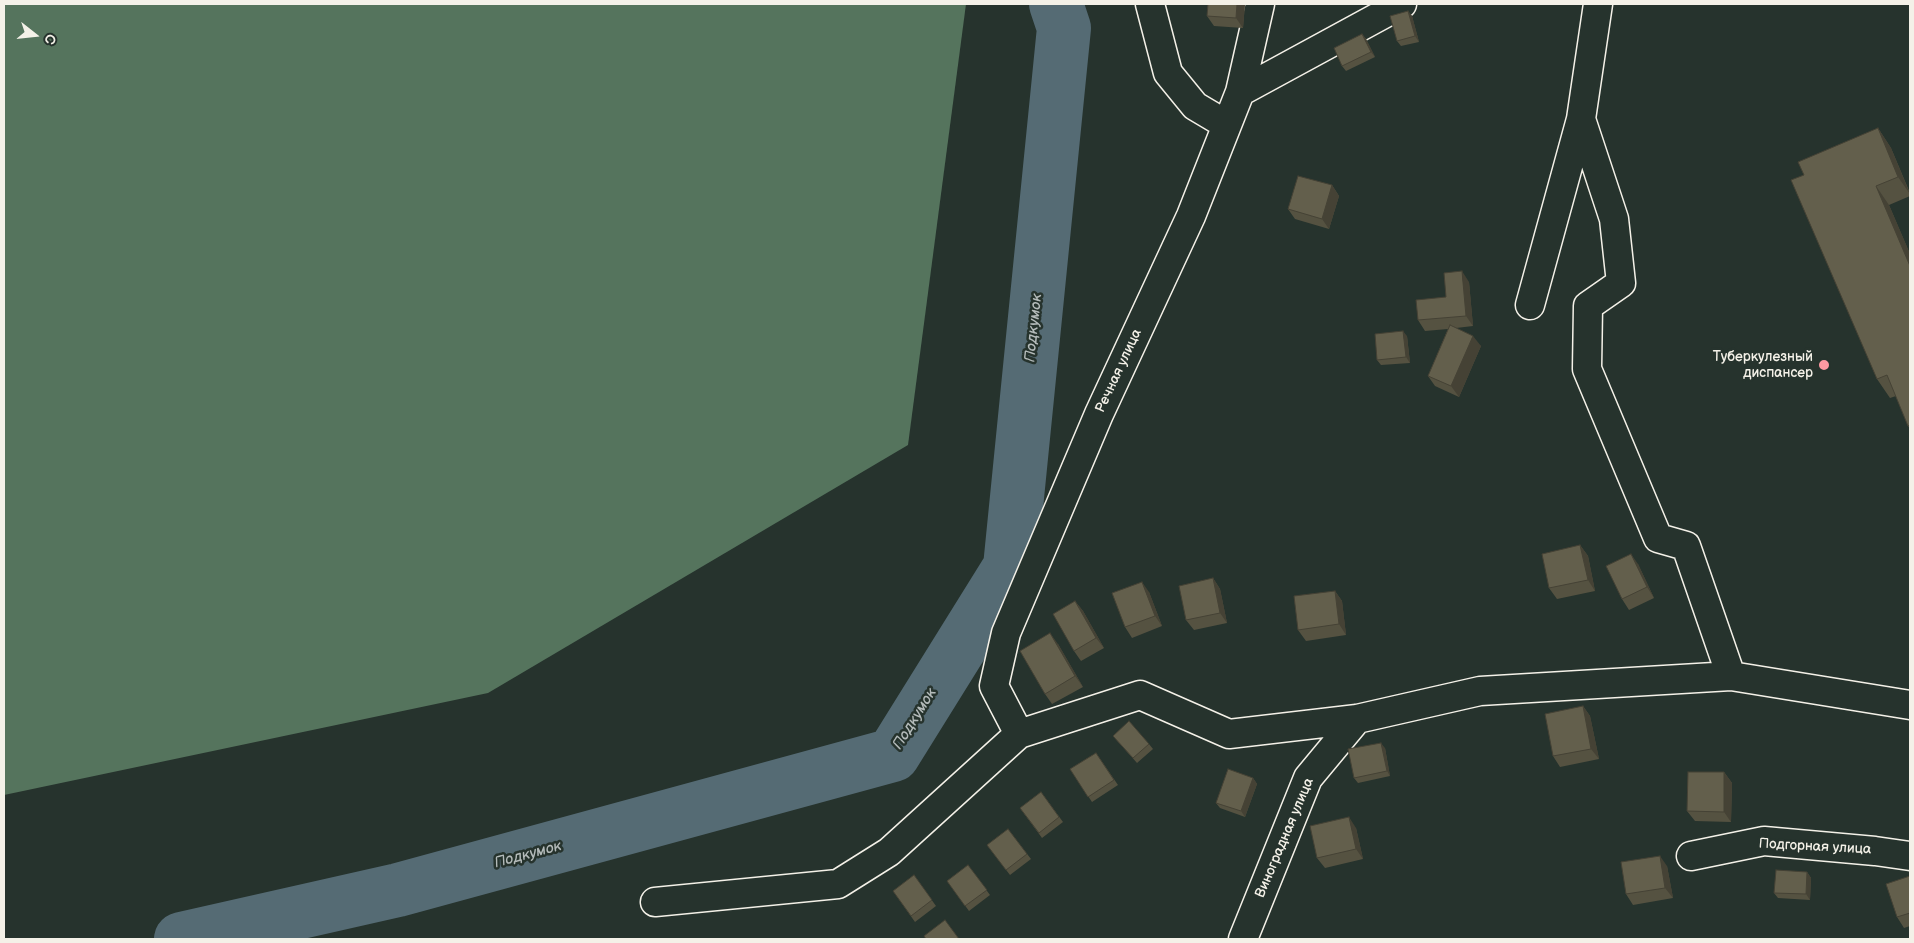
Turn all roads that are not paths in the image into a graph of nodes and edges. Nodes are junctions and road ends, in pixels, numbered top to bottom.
1 (1150, 4) edge
2 (1260, 4) edge
3 (1402, 4) edge
4 (1598, 4) edge
5 (1240, 92) junction
6 (1581, 119) junction
7 (1227, 125) junction
8 (1530, 304) dead end
9 (1731, 676) junction
10 (1910, 705) edge
11 (1357, 719) junction
12 (1019, 734) junction
13 (1691, 856) dead end
14 (1910, 856) edge
15 (655, 902) dead end
16 (1242, 939) edge

1 - 7 street
2 - 5 street, Речная улица
3 - 5 street
4 - 6 street
5 - 7 street, Речная улица
6 - 8 street
6 - 9 street
7 - 12 street, Речная улица
9 - 10 street
9 - 11 street
11 - 12 street
11 - 16 street, Виноградная улица
12 - 15 street
13 - 14 street, Подгорная улица

